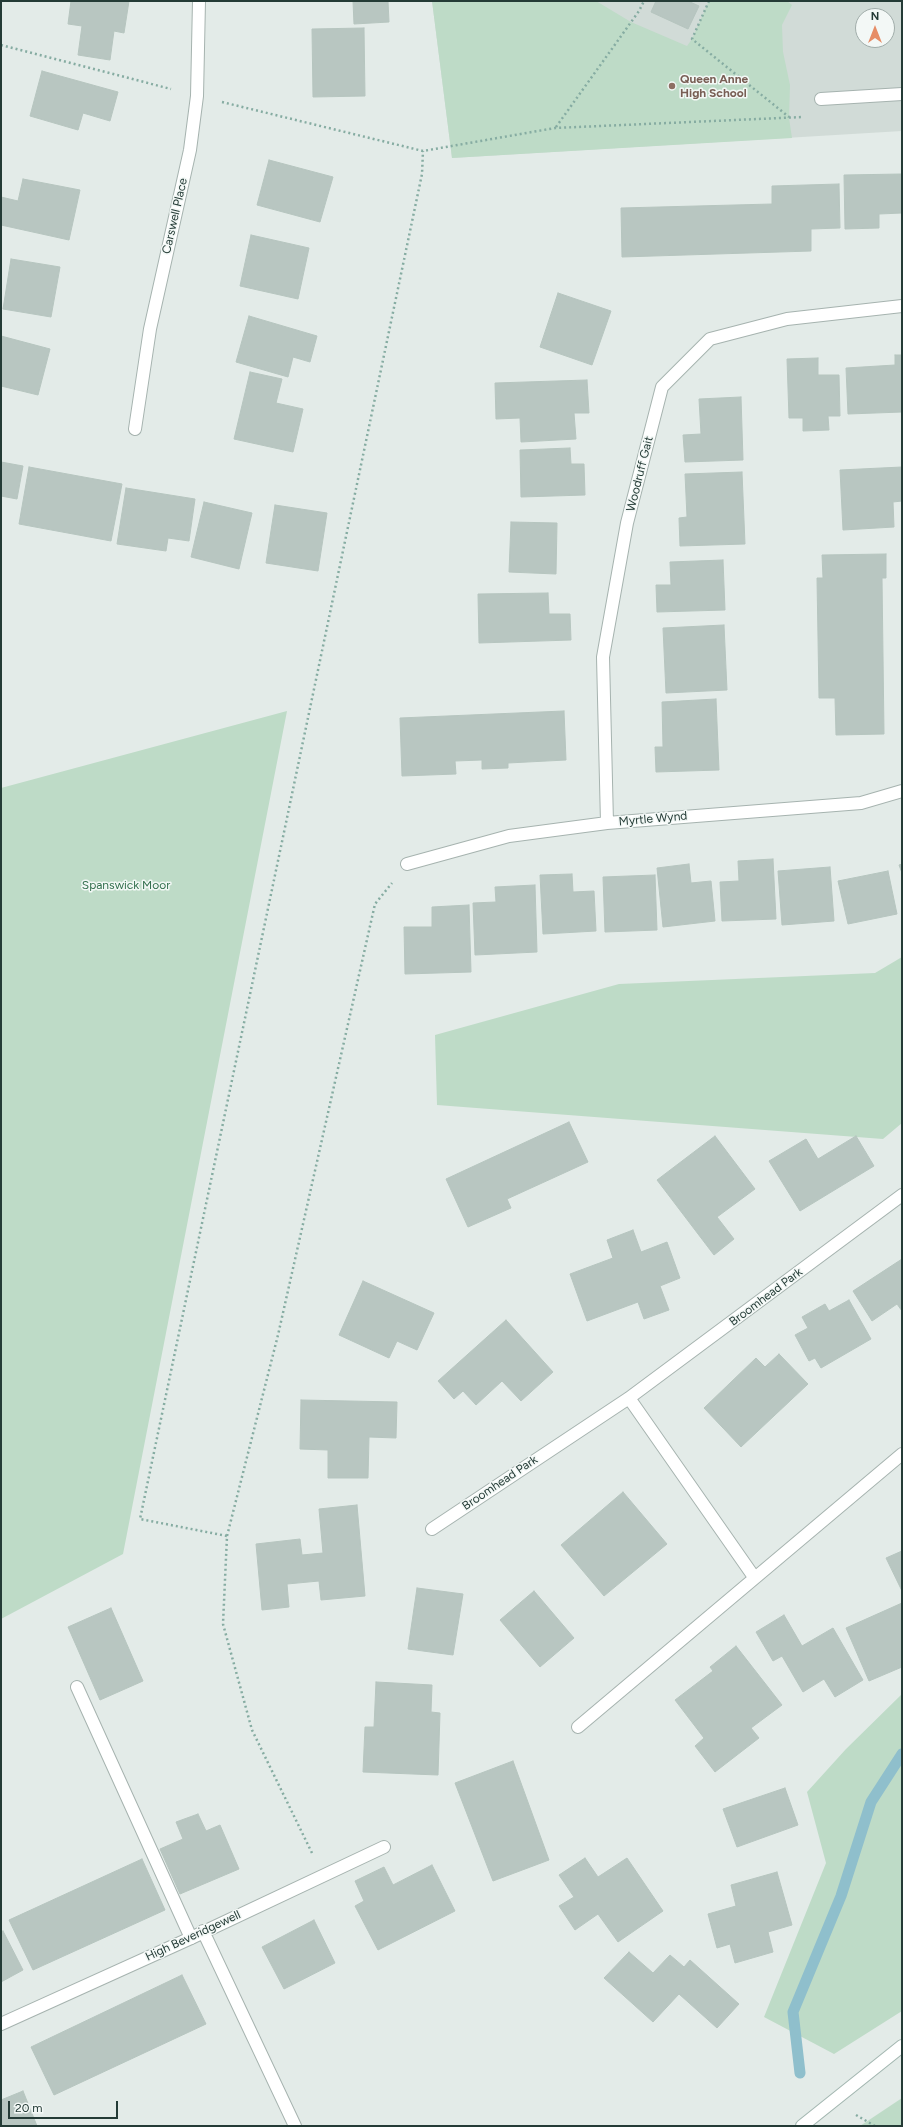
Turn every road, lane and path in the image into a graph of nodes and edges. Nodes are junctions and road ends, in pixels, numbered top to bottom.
1 (199, 1) edge
2 (644, 1) edge
3 (709, 1) edge
4 (1, 45) edge
5 (902, 94) edge
6 (197, 96) junction
7 (821, 99) dead end
8 (804, 117) dead end
9 (789, 118) junction
10 (555, 128) junction
11 (423, 151) junction
12 (902, 306) edge
13 (135, 429) dead end
14 (902, 791) edge
15 (607, 823) junction
16 (407, 864) joint
17 (902, 1195) edge
18 (629, 1398) junction
19 (902, 1454) edge
20 (432, 1529) dead end
21 (227, 1536) junction
22 (754, 1577) junction
23 (77, 1687) dead end
24 (578, 1727) dead end
25 (384, 1847) dead end
26 (323, 1876) junction
27 (203, 1932) junction
28 (191, 1938) junction
29 (1, 2024) edge
30 (902, 2046) edge
31 (296, 2126) edge
32 (802, 2126) edge

1 - 6 street, Carswell Place
2 - 10 path
3 - 9 path
4 - 6 path
5 - 7 street
6 - 11 path
6 - 13 street, Carswell Place
8 - 9 path
9 - 10 path
10 - 11 path
11 - 21 path
12 - 15 street, Woodruff Gait
14 - 15 street, Myrtle Wynd
15 - 16 street, Myrtle Wynd
16 - 21 path
17 - 18 street, Broomhead Park
18 - 20 street, Broomhead Park
18 - 22 street
19 - 22 street
21 - 26 path
22 - 24 street
23 - 28 street
25 - 26 street, High Beveridgewell
26 - 27 street, High Beveridgewell
27 - 28 street, High Beveridgewell
27 - 31 street
28 - 29 street, High Beveridgewell
30 - 32 street

